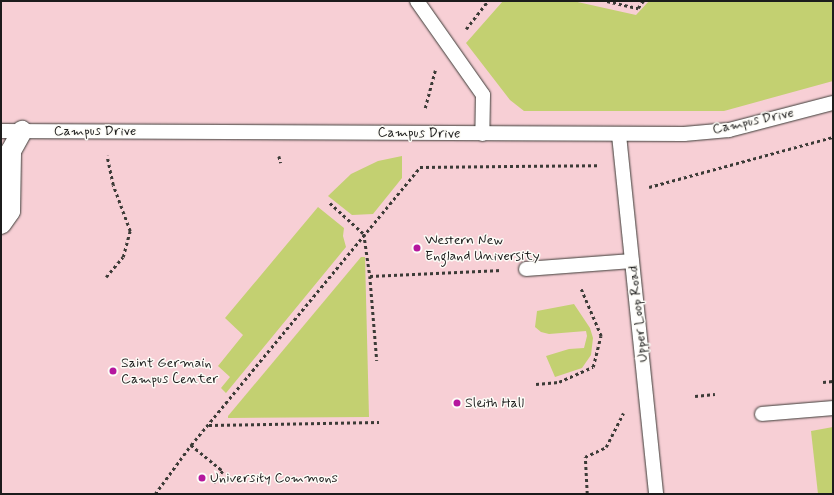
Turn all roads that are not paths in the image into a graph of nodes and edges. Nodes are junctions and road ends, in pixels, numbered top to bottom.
1 (417, 1) edge
2 (833, 103) edge
3 (1, 131) edge
4 (22, 131) junction
5 (482, 134) junction
6 (619, 135) junction
7 (1, 224) edge
8 (632, 261) junction
9 (526, 269) road end
10 (833, 408) edge
11 (762, 414) dead end
12 (656, 494) edge

1 - 5 lane
2 - 6 lane, Campus Drive
3 - 4 lane, Campus Drive
4 - 5 lane, Campus Drive
4 - 7 street
5 - 6 lane, Campus Drive
6 - 8 lane, Upper Loop Road
8 - 9 lane
8 - 12 lane, Upper Loop Road
10 - 11 lane

